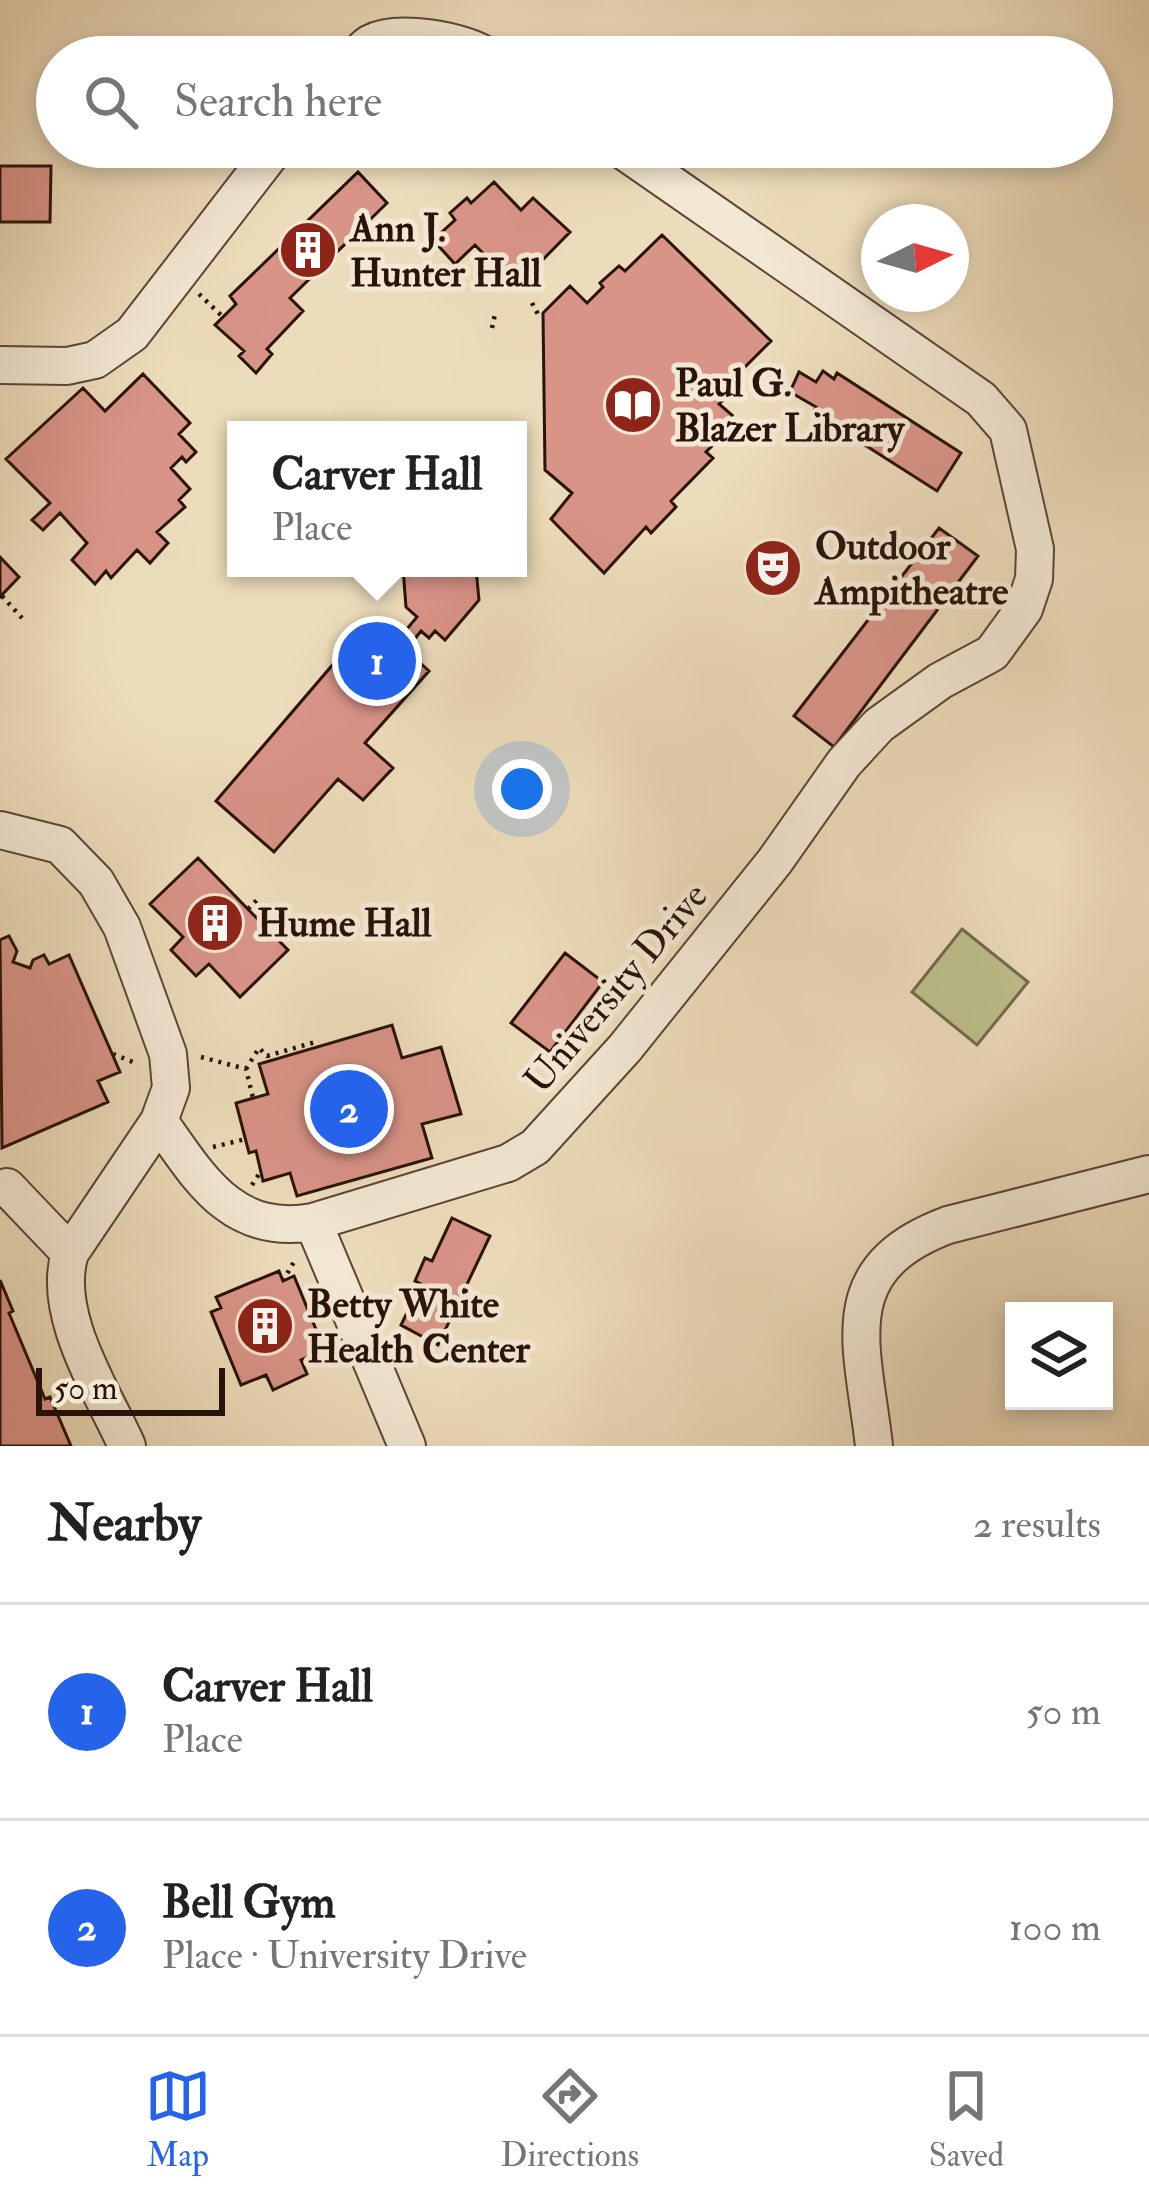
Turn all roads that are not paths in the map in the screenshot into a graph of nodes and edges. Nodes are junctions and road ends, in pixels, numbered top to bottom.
1 (260, 168) edge
2 (648, 168) edge
3 (0, 365) edge
4 (0, 830) edge
5 (159, 1121) junction
6 (1149, 1174) edge
7 (7, 1187) dead end
8 (313, 1222) junction
9 (70, 1253) junction
10 (127, 1446) edge
11 (407, 1446) edge
12 (874, 1446) edge

1 - 3 street
2 - 8 street, University Drive
4 - 5 street
5 - 8 street, University Drive
5 - 9 street
6 - 12 street
7 - 9 street
8 - 11 street
9 - 10 street

